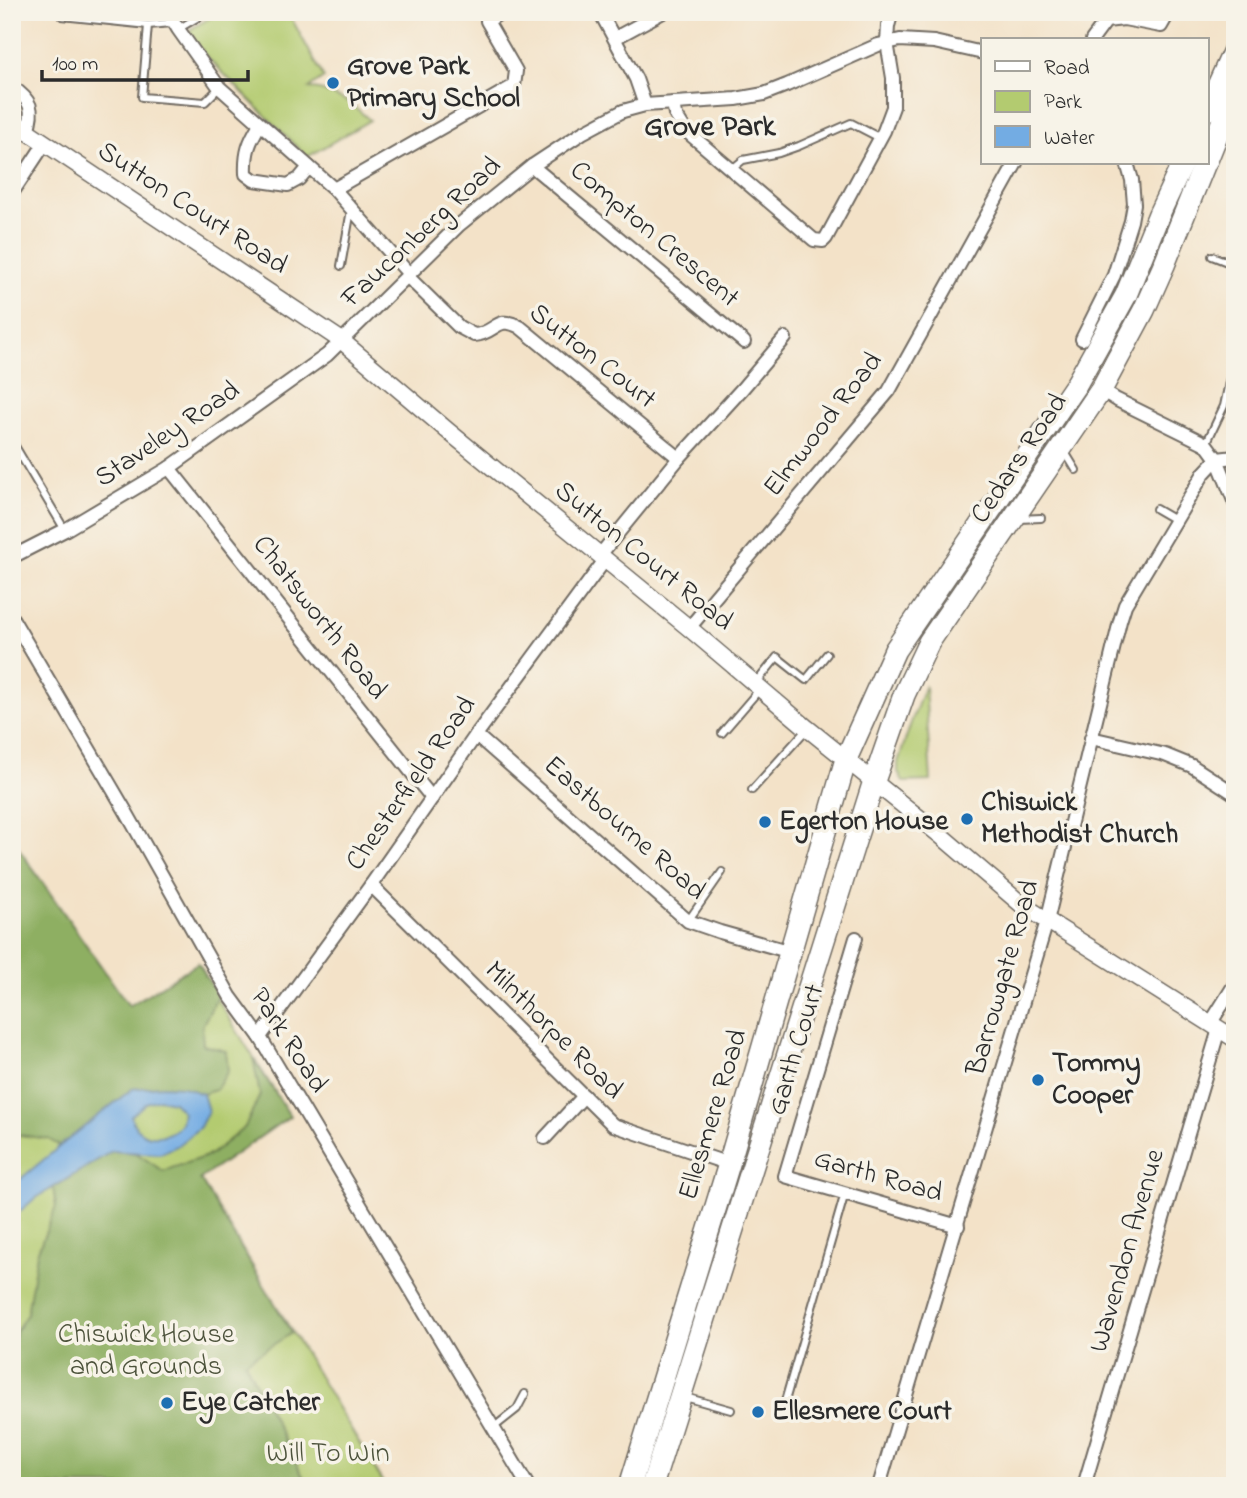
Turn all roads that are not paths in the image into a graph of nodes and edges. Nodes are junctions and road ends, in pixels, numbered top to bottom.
1 (58, 12) edge
2 (206, 12) edge
3 (502, 12) edge
4 (600, 12) edge
5 (663, 12) edge
6 (892, 12) edge
7 (1169, 12) edge
8 (173, 21) edge
9 (148, 24) junction
10 (615, 38) junction
11 (1093, 38) edge
12 (887, 42) junction
13 (1235, 48) edge
14 (981, 53) edge
15 (13, 87) edge
16 (219, 87) junction
17 (1235, 90) edge
18 (673, 103) junction
19 (645, 105) junction
20 (1208, 108) edge
21 (12, 121) edge
22 (260, 124) junction
23 (27, 131) junction
24 (880, 138) junction
25 (45, 143) junction
26 (1208, 156) edge
27 (1015, 164) edge
28 (1127, 164) edge
29 (1183, 164) edge
30 (1205, 164) edge
31 (532, 166) junction
32 (309, 167) junction
33 (732, 170) junction
34 (334, 189) junction
35 (12, 193) edge
36 (351, 209) junction
37 (1212, 257) dead end
38 (1235, 265) edge
39 (341, 266) dead end
40 (408, 275) junction
41 (785, 338) dead end
42 (1082, 338) dead end
43 (342, 341) junction
44 (744, 342) dead end
45 (1235, 354) edge
46 (1101, 390) junction
47 (12, 441) edge
48 (1206, 444) junction
49 (1062, 447) junction
50 (1235, 457) edge
51 (679, 458) junction
52 (1217, 459) junction
53 (169, 468) junction
54 (1076, 470) dead end
55 (1235, 503) edge
56 (1156, 509) dead end
57 (1041, 517) dead end
58 (1012, 520) junction
59 (1176, 521) junction
60 (65, 530) junction
61 (12, 557) edge
62 (603, 557) junction
63 (12, 618) edge
64 (689, 628) junction
65 (827, 654) dead end
66 (758, 686) junction
67 (807, 728) junction
68 (722, 733) dead end
69 (476, 734) junction
70 (1091, 738) junction
71 (846, 759) junction
72 (874, 781) junction
73 (752, 790) dead end
74 (1235, 793) edge
75 (432, 798) junction
76 (722, 872) dead end
77 (372, 885) junction
78 (688, 921) junction
79 (1047, 921) junction
80 (856, 938) dead end
81 (791, 952) junction
82 (1235, 984) edge
83 (1214, 1027) junction
84 (260, 1038) junction
85 (1235, 1039) edge
86 (584, 1096) junction
87 (545, 1138) dead end
88 (729, 1164) junction
89 (785, 1176) joint
90 (845, 1193) junction
91 (958, 1226) junction
92 (525, 1394) dead end
93 (680, 1395) junction
94 (731, 1410) dead end
95 (780, 1415) dead end
96 (493, 1428) junction
97 (528, 1486) edge
98 (630, 1486) edge
99 (652, 1486) edge
100 (879, 1486) edge
101 (1084, 1486) edge

1 - 9 lane
2 - 8 lane
3 - 34 street
4 - 10 street
5 - 10 street
6 - 12 street
7 - 11 street
8 - 9 lane
8 - 16 street
9 - 16 lane
10 - 19 street
12 - 14 street
12 - 18 street, Fauconberg Road
12 - 24 street
13 - 20 highway
15 - 23 street
16 - 22 street
17 - 26 highway, Cedars Road
18 - 19 street, Fauconberg Road
18 - 33 street
19 - 31 street, Fauconberg Road
21 - 23 street, Sutton Court Road
22 - 32 street
22 - 32 street
23 - 25 street, Sutton Court Road
24 - 33 lane
24 - 33 street
25 - 35 street
25 - 43 street, Sutton Court Road
27 - 64 street, Elmwood Road
28 - 42 street
29 - 71 highway, Cedars Road
30 - 46 highway, Cedars Road
31 - 40 street, Fauconberg Road
31 - 44 street, Compton Crescent
32 - 34 street
34 - 36 street
36 - 39 lane
36 - 40 street
37 - 38 lane
40 - 43 street, Fauconberg Road
40 - 51 street, Sutton Court
41 - 51 street, Chesterfield Road
43 - 53 street, Staveley Road
43 - 62 street, Sutton Court Road
45 - 48 lane
46 - 48 street
46 - 49 highway, Cedars Road
47 - 60 lane
48 - 52 street
49 - 54 lane
49 - 58 highway, Cedars Road
50 - 52 street
51 - 62 street, Chesterfield Road
52 - 55 street
52 - 59 street, Barrowgate Road
53 - 60 street, Staveley Road
53 - 75 street, Chatsworth Road
56 - 59 lane
57 - 58 lane
58 - 72 highway, Cedars Road
59 - 70 street, Barrowgate Road
60 - 61 street, Staveley Road
62 - 64 street, Sutton Court Road
62 - 69 street, Chesterfield Road
63 - 84 street, Park Road
64 - 66 street, Sutton Court Road
65 - 66 lane
66 - 67 street, Sutton Court Road
66 - 68 lane
67 - 71 street, Sutton Court Road
67 - 73 lane
69 - 75 street, Chesterfield Road
69 - 78 street, Eastbourne Road
70 - 74 street
70 - 79 street, Barrowgate Road
71 - 72 street, Sutton Court Road
71 - 81 highway, Ellesmere Road
72 - 79 street, Sutton Court Road
72 - 93 highway, Ellesmere Road
75 - 77 street, Chesterfield Road
76 - 78 lane
77 - 84 street, Chesterfield Road
77 - 86 street, Milnthorpe Road
78 - 81 street, Eastbourne Road
79 - 83 street, Sutton Court Road
79 - 91 street, Barrowgate Road
80 - 89 street, Garth Court
81 - 88 highway, Ellesmere Road
82 - 83 street, Wavendon Avenue
83 - 85 street, Sutton Court Road
83 - 101 street, Wavendon Avenue
84 - 96 street, Park Road
86 - 87 street
86 - 88 street, Milnthorpe Road
88 - 98 highway, Ellesmere Road
89 - 90 street, Garth Road
90 - 91 street, Garth Road
90 - 95 lane
91 - 100 street, Barrowgate Road
92 - 96 lane
93 - 94 lane
93 - 99 highway, Ellesmere Road
96 - 97 street, Park Road

